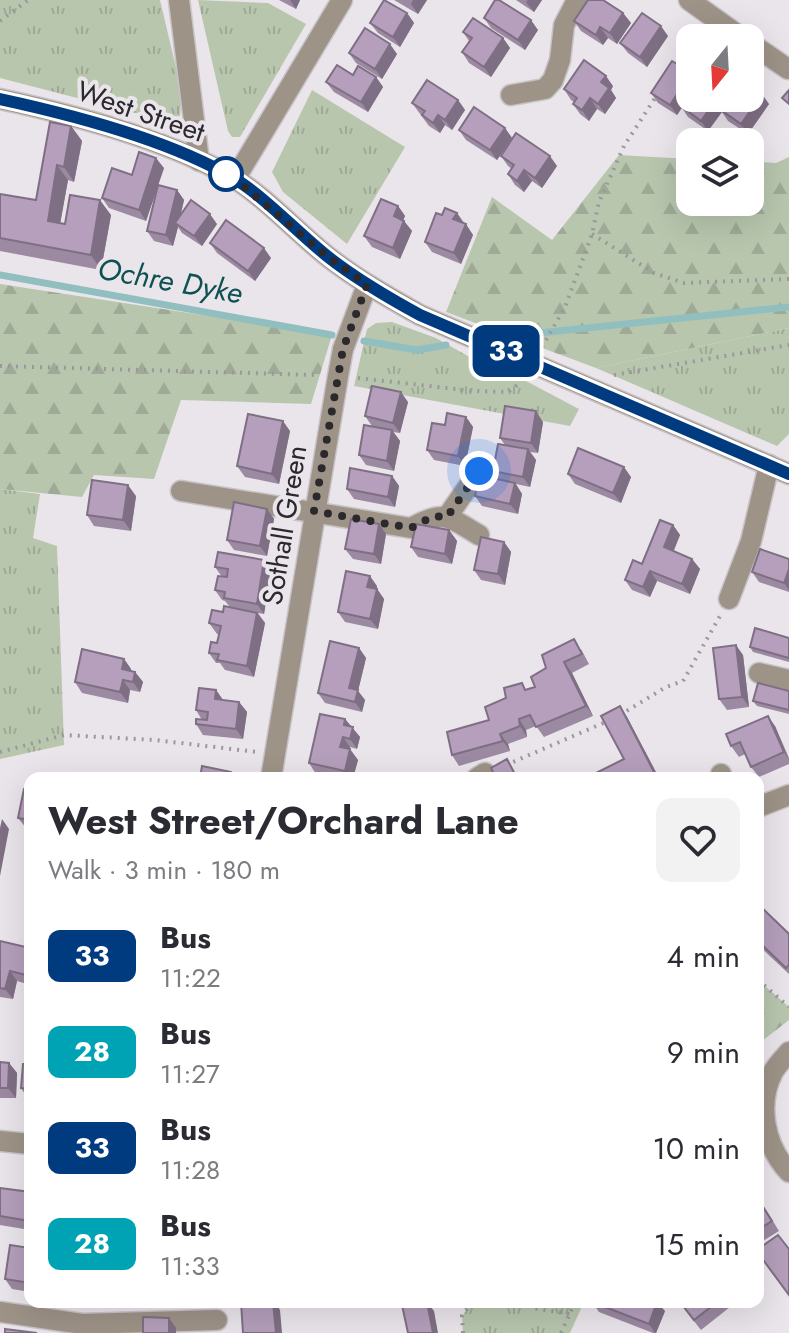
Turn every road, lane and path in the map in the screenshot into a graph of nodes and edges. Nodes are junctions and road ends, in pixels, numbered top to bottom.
1 (28, 0) edge
2 (179, 0) edge
3 (342, 0) edge
4 (577, 0) edge
5 (689, 0) edge
6 (0, 21) edge
7 (722, 24) edge
8 (764, 53) edge
9 (676, 64) edge
10 (673, 69) edge
11 (788, 69) edge
12 (511, 95) dead end
13 (657, 95) edge
14 (0, 99) edge
15 (199, 161) junction
16 (235, 179) junction
17 (592, 234) junction
18 (789, 279) edge
19 (367, 285) junction
20 (789, 345) edge
21 (534, 363) junction
22 (0, 366) edge
23 (338, 376) junction
24 (578, 381) junction
25 (769, 465) junction
26 (479, 471) dead end
27 (789, 474) edge
28 (181, 491) dead end
29 (314, 511) junction
30 (447, 517) junction
31 (479, 535) edge
32 (729, 599) joint
33 (759, 673) dead end
34 (789, 680) edge
35 (0, 752) edge
36 (275, 754) junction
37 (272, 772) edge
38 (490, 772) edge
39 (789, 795) edge
40 (764, 805) edge
41 (764, 985) edge
42 (789, 1007) edge
43 (789, 1052) edge
44 (764, 1112) edge
45 (0, 1141) edge
46 (764, 1142) edge
47 (24, 1143) edge
48 (789, 1172) edge
49 (468, 1308) edge
50 (533, 1308) edge
51 (572, 1308) edge
52 (0, 1312) edge
53 (570, 1314) junction
54 (217, 1318) edge
55 (463, 1333) edge
56 (561, 1333) edge

1 - 6 path
2 - 15 street
3 - 16 street
4 - 12 street
5 - 7 street
8 - 11 street
9 - 10 path
13 - 17 path
14 - 15 street, West Street
15 - 16 street, West Street
16 - 19 street, West Street
17 - 18 path
17 - 21 path
19 - 21 street, West Street
19 - 23 street, Sothall Green
20 - 24 path
21 - 23 path
21 - 24 street, West Street
22 - 23 path
23 - 29 street, Sothall Green
24 - 25 street, West Street
25 - 27 street, West Street
25 - 32 street
26 - 30 street
28 - 29 street
29 - 30 street
29 - 36 street, Sothall Green
30 - 31 street
32 - 38 path
33 - 34 street
35 - 36 path
36 - 37 street, Sothall Green
39 - 40 street
41 - 42 path
43 - 44 street
45 - 47 street
46 - 48 street
49 - 55 path
50 - 53 path
51 - 53 path
52 - 54 street
53 - 56 path

